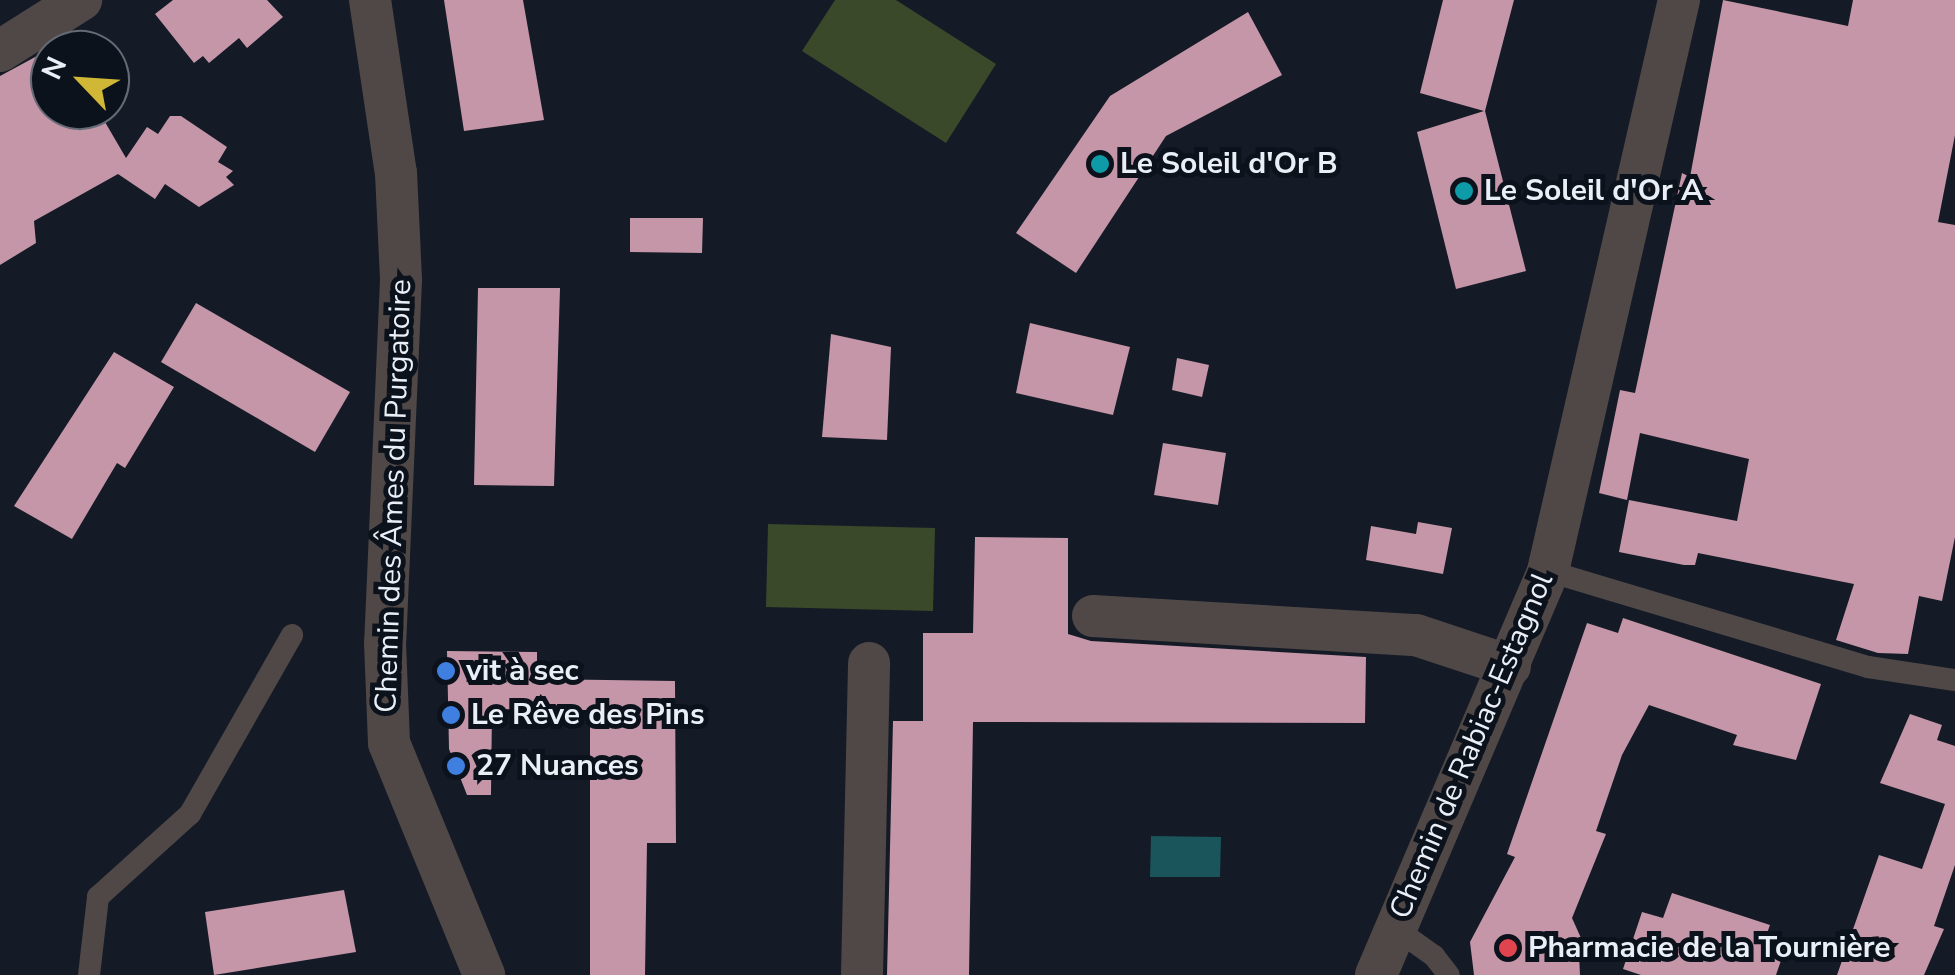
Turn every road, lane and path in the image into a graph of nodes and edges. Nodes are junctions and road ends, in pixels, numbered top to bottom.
1 (26, 0) edge
2 (81, 0) edge
3 (370, 0) edge
4 (1656, 0) edge
5 (1679, 0) edge
6 (0, 18) edge
7 (0, 51) edge
8 (1650, 109) junction
9 (1548, 571) junction
10 (1093, 616) dead end
11 (292, 635) dead end
12 (869, 664) dead end
13 (1510, 666) junction
14 (1955, 680) edge
15 (1396, 930) junction
16 (1375, 974) edge
17 (89, 975) edge
18 (484, 975) edge
19 (862, 975) edge
20 (1449, 975) edge

1 - 6 street
2 - 7 street
3 - 18 street, Chemin des Âmes du Purgatoire
4 - 8 street, Chemin de Rabiac-Estagnol
5 - 8 street, Chemin de Rabiac-Estagnol
8 - 9 street, Chemin de Rabiac-Estagnol
9 - 13 street, Chemin de Rabiac-Estagnol
9 - 14 lane
10 - 13 street
11 - 17 lane
12 - 19 street
13 - 15 street, Chemin de Rabiac-Estagnol
15 - 16 street, Chemin de Rabiac-Estagnol
15 - 20 lane

